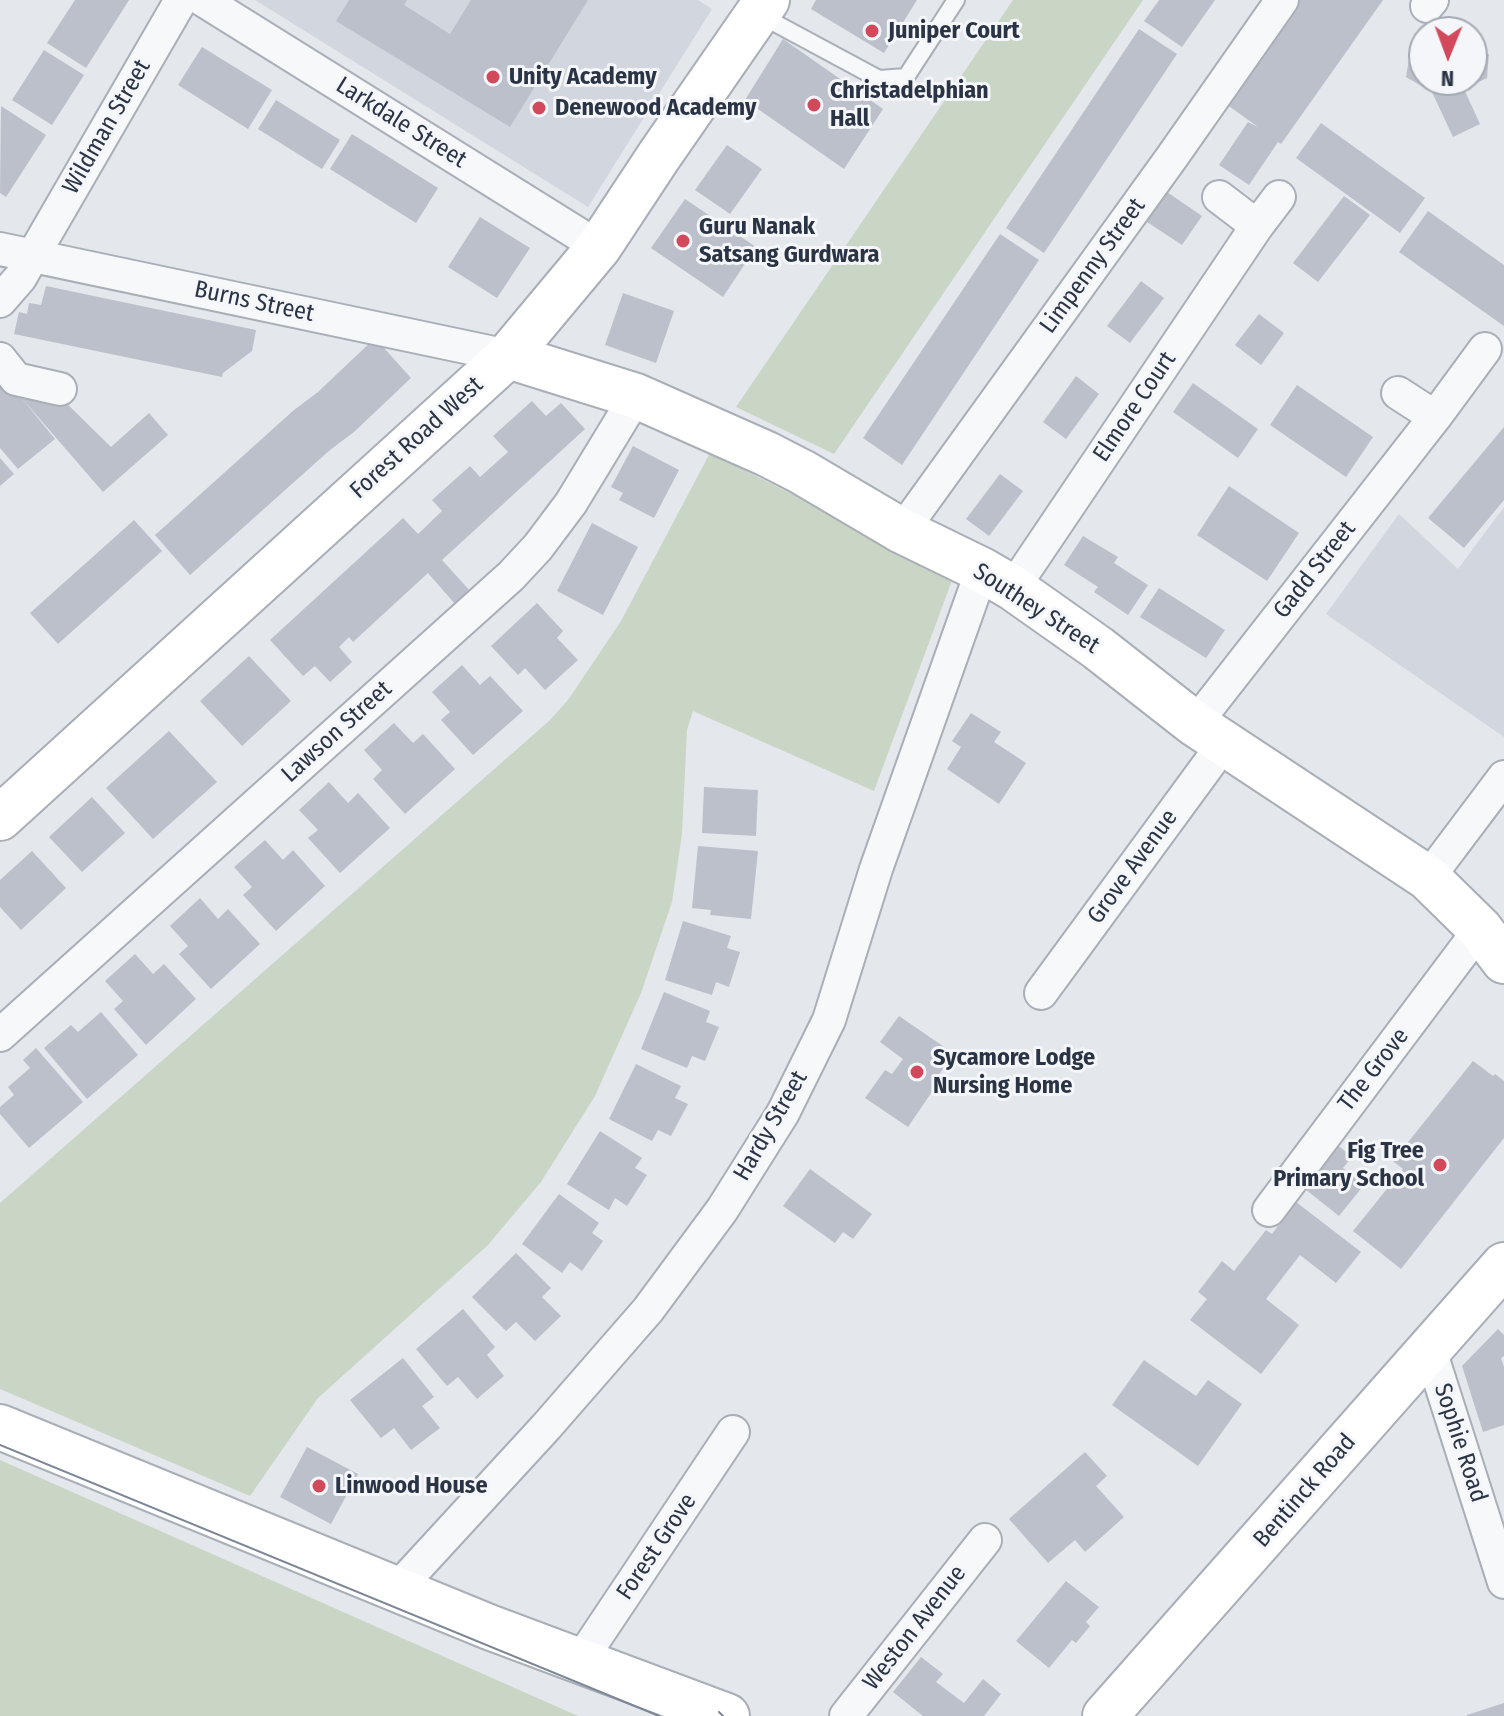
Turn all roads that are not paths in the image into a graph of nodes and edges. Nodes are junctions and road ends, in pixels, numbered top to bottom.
1 (181, 0) edge
2 (203, 0) edge
3 (956, 0) edge
4 (1282, 0) edge
5 (759, 6) edge
6 (1219, 197) dead end
7 (1279, 197) dead end
8 (1257, 226) junction
9 (599, 247) junction
10 (0, 249) edge
11 (32, 255) junction
12 (0, 301) edge
13 (1485, 349) dead end
14 (508, 356) junction
15 (0, 359) edge
16 (60, 389) dead end
17 (1398, 393) dead end
18 (636, 396) junction
19 (1435, 417) junction
20 (902, 531) junction
21 (998, 579) junction
22 (1210, 733) junction
23 (1504, 777) edge
24 (0, 818) edge
25 (1428, 878) junction
26 (1492, 945) edge
27 (1041, 993) dead end
28 (0, 1035) edge
29 (1269, 1210) dead end
30 (1504, 1265) edge
31 (1430, 1350) junction
32 (0, 1427) edge
33 (733, 1432) dead end
34 (985, 1540) dead end
35 (1504, 1582) edge
36 (397, 1589) junction
37 (580, 1661) junction
38 (1125, 1707) edge
39 (723, 1714) edge
40 (846, 1716) edge

1 - 11 street, Wildman Street
2 - 9 street, Larkdale Street
3 - 5 lane
4 - 20 street, Limpenny Street
5 - 9 street, Forest Road West
6 - 8 street
7 - 8 street, Elmore Court
8 - 21 street, Elmore Court
9 - 14 street, Forest Road West
10 - 11 street, Burns Street
11 - 12 street, Wildman Street
11 - 14 street, Burns Street
13 - 19 street, Gadd Street
14 - 18 street, Southey Street
14 - 24 street, Forest Road West
15 - 16 street
17 - 19 street
18 - 20 street, Southey Street
18 - 28 street, Lawson Street
19 - 22 street, Gadd Street
20 - 21 street, Southey Street
21 - 22 street, Southey Street
21 - 36 street, Hardy Street
22 - 25 street, Southey Street
22 - 27 street, Grove Avenue
23 - 25 street
25 - 26 street, Southey Street
26 - 29 street, The Grove
30 - 31 street, Bentinck Road
31 - 35 street, Sophie Road
31 - 38 street, Bentinck Road
32 - 36 street
33 - 37 street, Forest Grove
34 - 40 street, Weston Avenue
36 - 37 street
37 - 39 street

